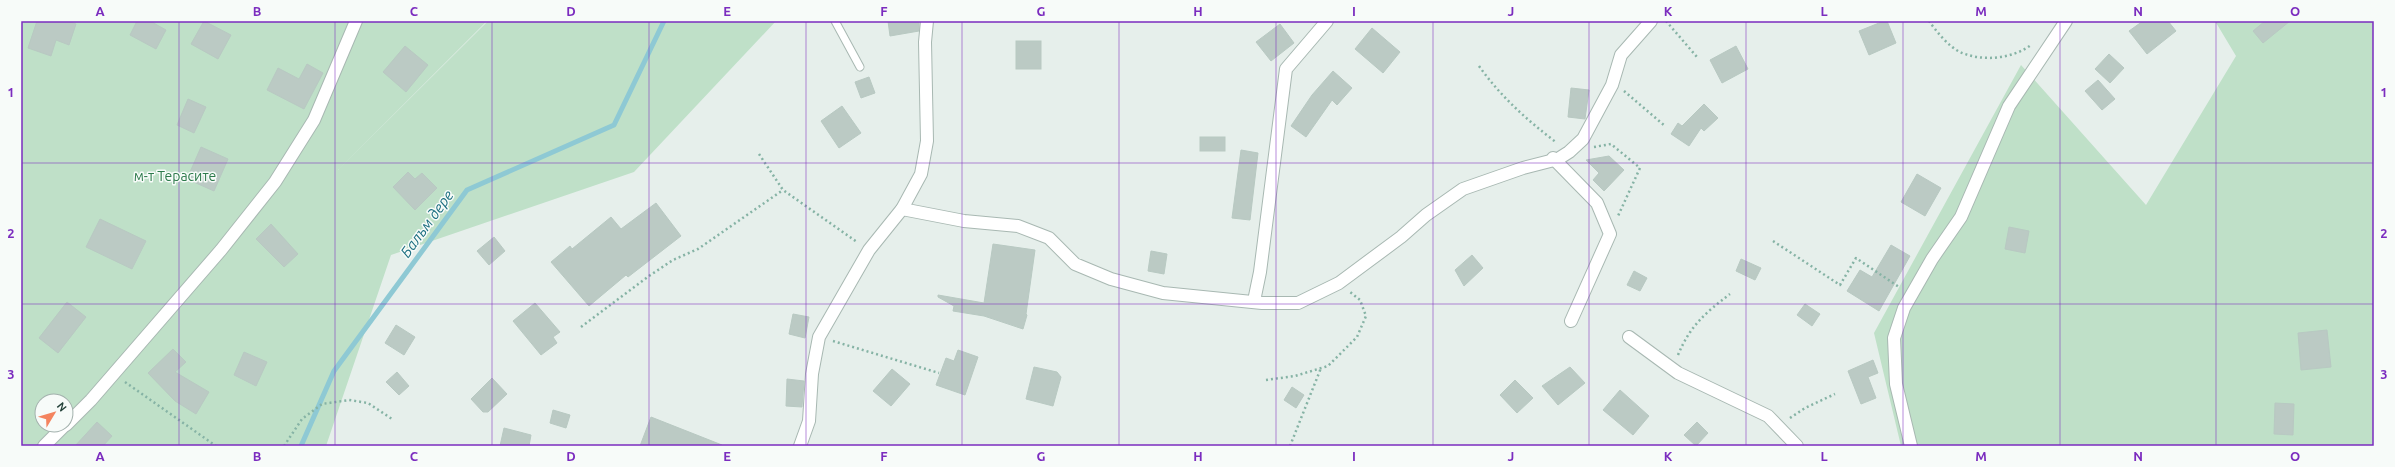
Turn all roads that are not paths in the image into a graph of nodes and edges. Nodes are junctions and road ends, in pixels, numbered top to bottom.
1 (356, 21) edge
2 (835, 21) edge
3 (927, 21) edge
4 (1327, 21) edge
5 (1650, 21) edge
6 (2066, 21) edge
7 (860, 67) dead end
8 (1553, 158) junction
9 (902, 209) junction
10 (1254, 301) junction
11 (1571, 321) dead end
12 (1629, 337) dead end
13 (74, 416) edge
14 (58, 433) edge
15 (44, 446) edge
16 (800, 446) edge
17 (1797, 446) edge
18 (1911, 446) edge

1 - 13 street
2 - 7 lane
3 - 9 street
4 - 10 street
5 - 8 street
6 - 18 street
8 - 10 street
8 - 11 street
9 - 10 street
9 - 16 street
12 - 17 street
14 - 15 street

